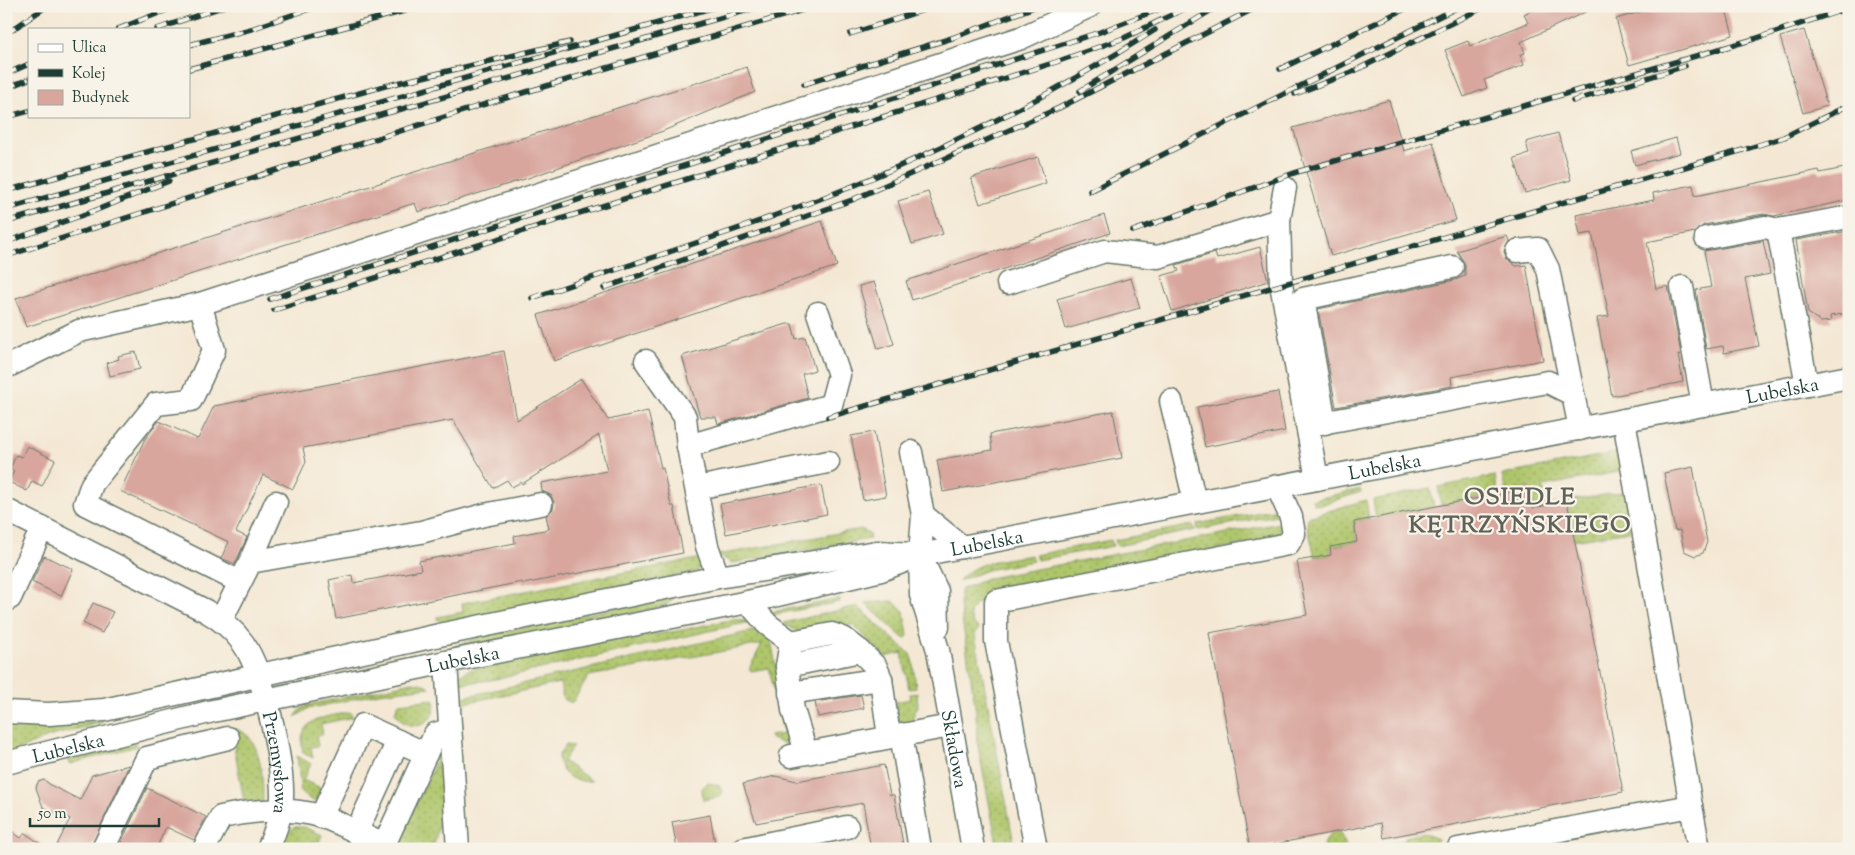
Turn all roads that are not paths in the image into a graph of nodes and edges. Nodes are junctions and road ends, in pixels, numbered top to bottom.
1 (1090, 6) edge
2 (1285, 188) dead end
3 (1849, 217) edge
4 (1279, 220) junction
5 (1778, 230) junction
6 (1706, 238) dead end
7 (1518, 251) dead end
8 (1452, 267) dead end
9 (1008, 283) dead end
10 (1682, 287) dead end
11 (200, 304) junction
12 (818, 313) dead end
13 (646, 361) dead end
14 (6, 367) edge
15 (1849, 377) edge
16 (1807, 385) junction
17 (1572, 394) junction
18 (1171, 401) dead end
19 (1703, 405) junction
20 (1624, 420) junction
21 (1316, 424) junction
22 (1580, 428) junction
23 (688, 446) junction
24 (911, 452) dead end
25 (828, 462) dead end
26 (1317, 479) junction
27 (1277, 486) junction
28 (697, 488) junction
29 (276, 502) dead end
30 (1195, 502) junction
31 (541, 504) dead end
32 (6, 510) edge
33 (923, 515) junction
34 (42, 528) junction
35 (962, 547) junction
36 (920, 555) junction
37 (250, 562) junction
38 (718, 577) junction
39 (240, 582) junction
40 (6, 600) edge
41 (748, 602) junction
42 (221, 620) junction
43 (792, 642) junction
44 (860, 651) junction
45 (446, 662) junction
46 (786, 666) junction
47 (258, 674) junction
48 (881, 679) junction
49 (790, 693) junction
50 (265, 700) junction
51 (6, 712) edge
52 (950, 726) junction
53 (140, 730) junction
54 (450, 730) junction
55 (895, 736) junction
56 (228, 738) dead end
57 (405, 744) junction
58 (147, 758) junction
59 (6, 763) edge
60 (1691, 806) junction
61 (281, 809) junction
62 (321, 817) junction
63 (847, 827) dead end
64 (356, 832) junction
65 (269, 848) edge
66 (103, 849) edge
67 (204, 849) edge
68 (458, 849) edge
69 (742, 849) edge
70 (920, 849) edge
71 (973, 849) edge
72 (1036, 849) edge
73 (1458, 849) edge
74 (1699, 849) edge

1 - 11 street
2 - 4 street
3 - 5 street
4 - 9 street
4 - 21 street
5 - 6 street
5 - 16 street
7 - 17 street
8 - 21 street
10 - 19 street
11 - 14 street
11 - 39 street
12 - 23 street
13 - 23 street
15 - 16 street, Lubelska
16 - 19 street, Lubelska
17 - 21 street
17 - 22 street
18 - 30 street
19 - 20 street, Lubelska
20 - 22 street, Lubelska
20 - 60 street
21 - 26 street
22 - 26 street, Lubelska
23 - 28 street
24 - 33 street
25 - 28 street
26 - 27 street, Lubelska
27 - 30 street, Lubelska
27 - 72 street
28 - 38 street
29 - 37 street
30 - 35 street, Lubelska
31 - 37 street
32 - 34 street
33 - 35 street
33 - 36 street
34 - 40 street
34 - 42 street
35 - 36 street, Lubelska
36 - 38 street, Lubelska
36 - 41 street, Lubelska
36 - 52 street, Składowa
37 - 39 street
38 - 47 street, Lubelska
39 - 42 street
41 - 43 street
41 - 45 street, Lubelska
42 - 47 street
43 - 44 street
43 - 46 street
44 - 46 street
44 - 48 street
45 - 50 street, Lubelska
45 - 54 street
46 - 49 street
47 - 50 street, Przemysłowa
47 - 51 street, Lubelska
48 - 49 street
48 - 55 street
49 - 55 street
50 - 53 street, Lubelska
50 - 61 street, Przemysłowa
52 - 55 street
52 - 71 street, Składowa
53 - 58 street
53 - 59 street, Lubelska
54 - 57 street
54 - 68 street
55 - 70 street
56 - 58 street
57 - 62 street
57 - 64 street
57 - 64 street
58 - 66 street
60 - 73 street
60 - 74 street
61 - 62 street
61 - 65 street, Przemysłowa
61 - 67 street
62 - 64 street
63 - 69 street

